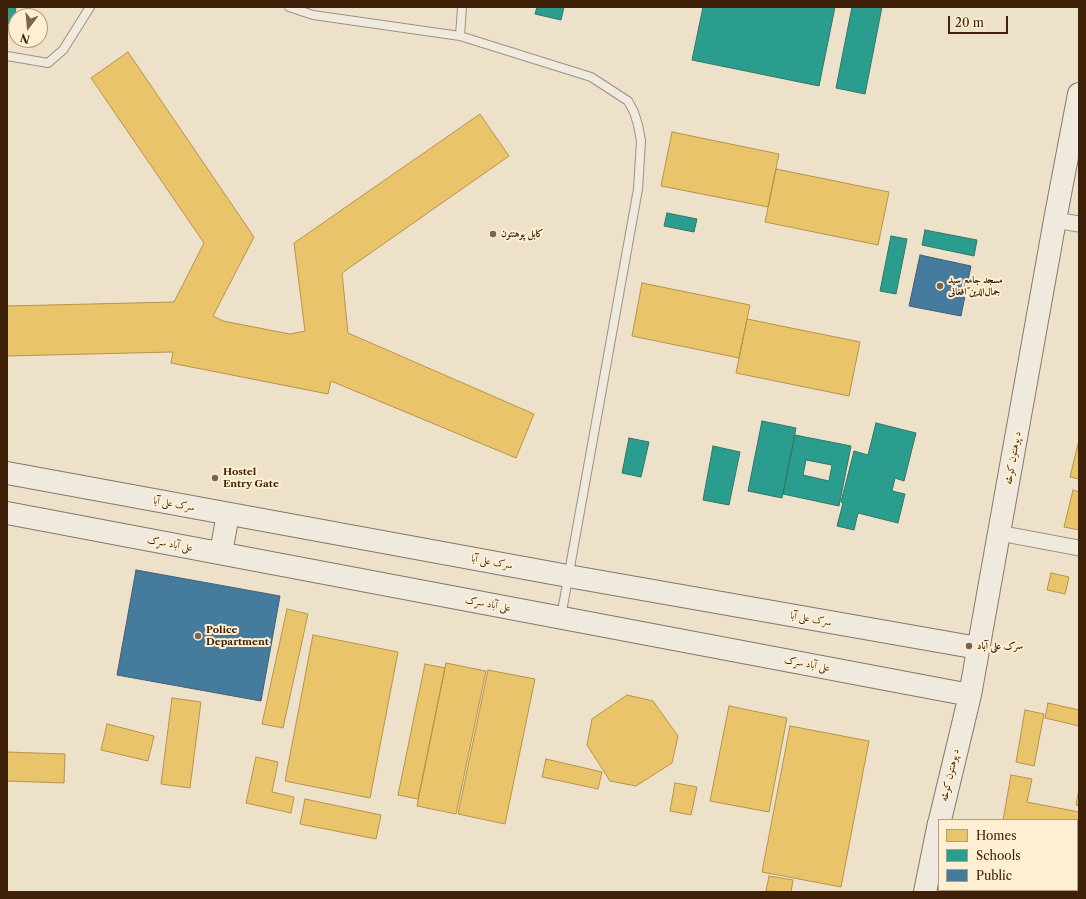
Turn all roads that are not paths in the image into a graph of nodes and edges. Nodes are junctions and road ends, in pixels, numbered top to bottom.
1 (90, 7) edge
2 (290, 7) edge
3 (462, 7) edge
4 (460, 36) junction
5 (7, 56) edge
6 (1079, 94) edge
7 (1055, 220) junction
8 (1079, 224) edge
9 (7, 473) edge
10 (7, 513) edge
11 (228, 514) junction
12 (999, 533) junction
13 (1079, 548) edge
14 (220, 553) junction
15 (568, 576) junction
16 (561, 617) junction
17 (978, 648) junction
18 (970, 695) junction
19 (941, 819) edge
20 (938, 830) edge
21 (925, 892) edge

1 - 5 lane
2 - 4 lane
3 - 4 lane
4 - 15 lane
6 - 7 street, د پوهنتون کوڅه
7 - 8 street
7 - 12 street, د پوهنتون کوڅه
9 - 11 street, سرک علی آبا
10 - 14 street, علی آباد سړک
11 - 14 street
11 - 15 street, سرک علی آبا
12 - 13 street
12 - 17 street, د پوهنتون کوڅه
14 - 16 street, علی آباد سړک
15 - 16 lane
15 - 17 street, سرک علی آبا
16 - 18 street, علی آباد سړک
17 - 18 street, د پوهنتون کوڅه
18 - 19 street, د پوهنتون کوڅه
20 - 21 street, د پوهنتون کوڅه

